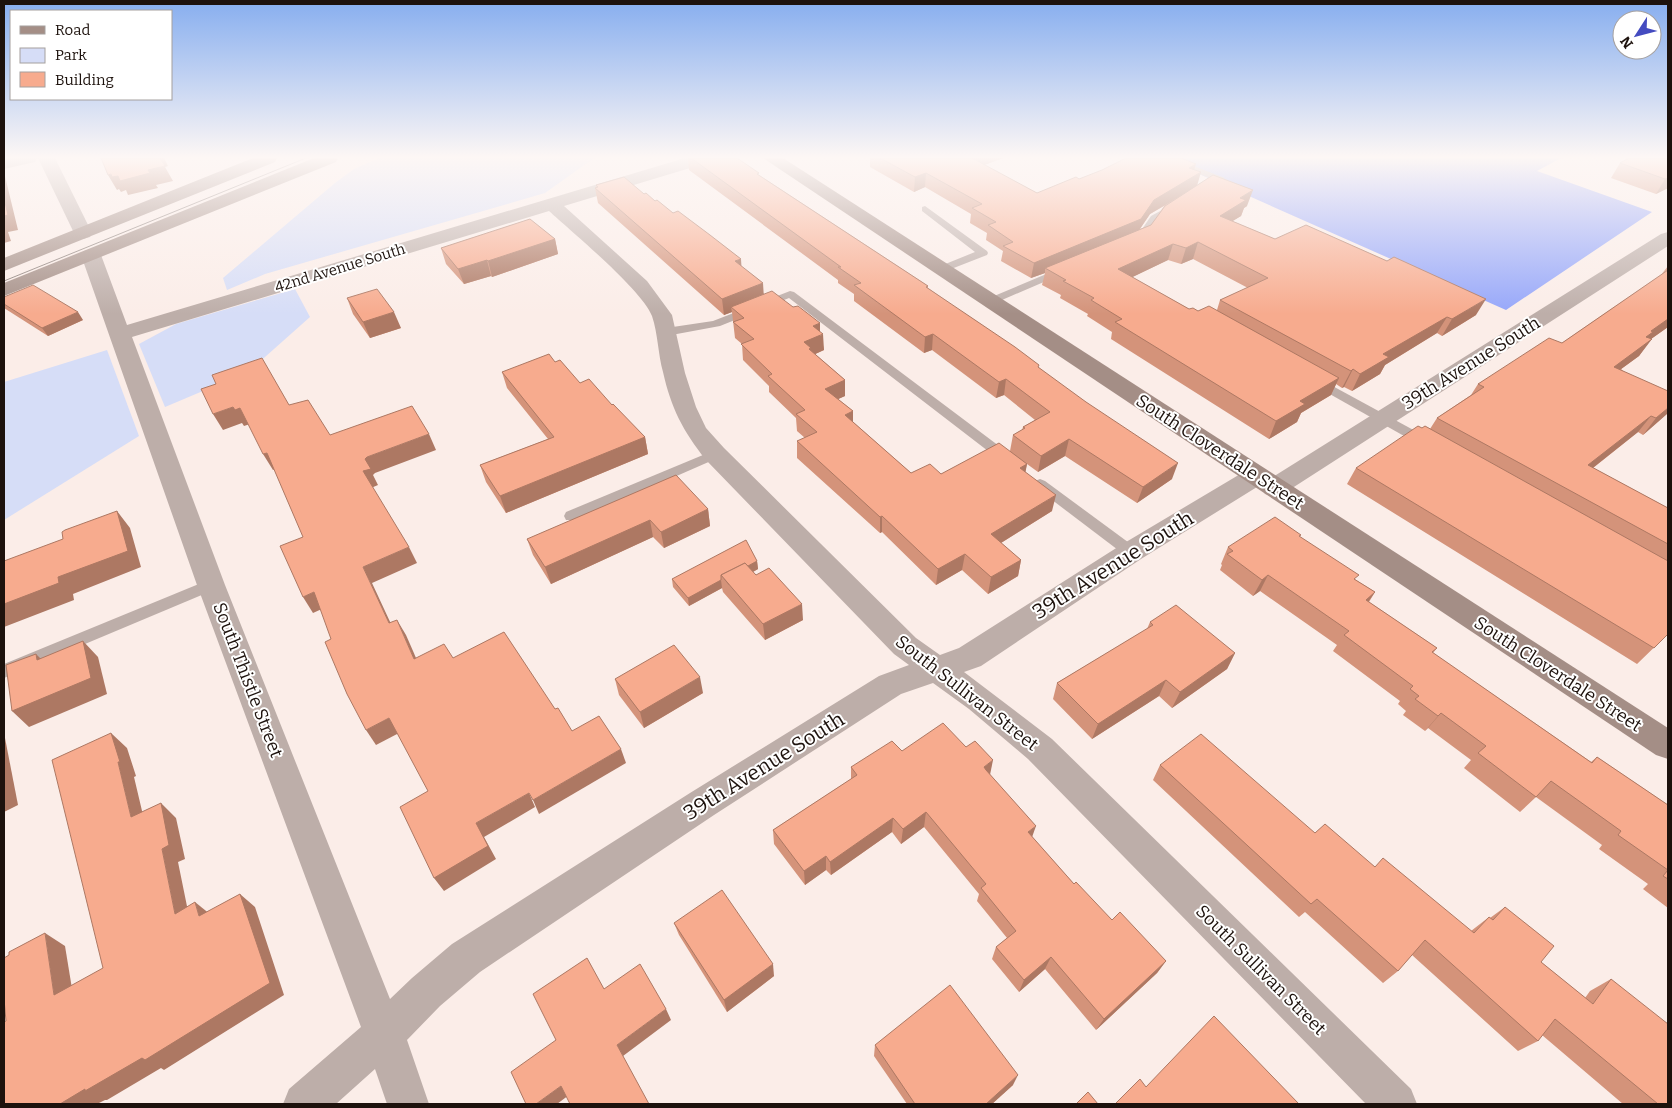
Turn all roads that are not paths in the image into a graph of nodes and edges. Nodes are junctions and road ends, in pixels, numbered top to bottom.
1 (71, 210) edge
2 (159, 210) edge
3 (184, 210) edge
4 (537, 210) edge
5 (558, 210) edge
6 (851, 210) edge
7 (926, 210) edge
8 (1168, 210) edge
9 (1668, 238) edge
10 (87, 244) junction
11 (1124, 244) edge
12 (4, 265) edge
13 (1071, 267) edge
14 (942, 269) junction
15 (4, 290) edge
16 (991, 301) junction
17 (666, 332) junction
18 (120, 334) junction
19 (1305, 375) edge
20 (1382, 419) junction
21 (1436, 449) edge
22 (715, 454) junction
23 (1265, 482) junction
24 (571, 516) dead end
25 (1131, 552) junction
26 (211, 585) junction
27 (936, 669) junction
28 (4, 671) edge
29 (1668, 746) edge
30 (384, 1034) junction
31 (304, 1104) edge
32 (408, 1104) edge
33 (1396, 1104) edge

1 - 10 street, South Thistle Street
2 - 10 street
3 - 10 street
4 - 18 street, 42nd Avenue South
5 - 17 street, South Sullivan Street
6 - 14 street, South Cloverdale Street
7 - 14 lane
8 - 11 lane
9 - 20 street, 39th Avenue South
10 - 12 street
10 - 15 street
10 - 18 street, South Thistle Street
13 - 16 lane
14 - 16 street, South Cloverdale Street
16 - 23 street, South Cloverdale Street
17 - 22 street, South Sullivan Street
17 - 25 lane
18 - 26 street, South Thistle Street
19 - 20 lane
20 - 21 lane
20 - 23 street, 39th Avenue South
22 - 24 lane
22 - 27 street, South Sullivan Street
23 - 25 street, 39th Avenue South
23 - 29 street, South Cloverdale Street
25 - 27 street, 39th Avenue South
26 - 28 lane
26 - 30 street, South Thistle Street
27 - 30 street, 39th Avenue South
27 - 33 street, South Sullivan Street
30 - 31 street, 39th Avenue South
30 - 32 street, South Thistle Street

